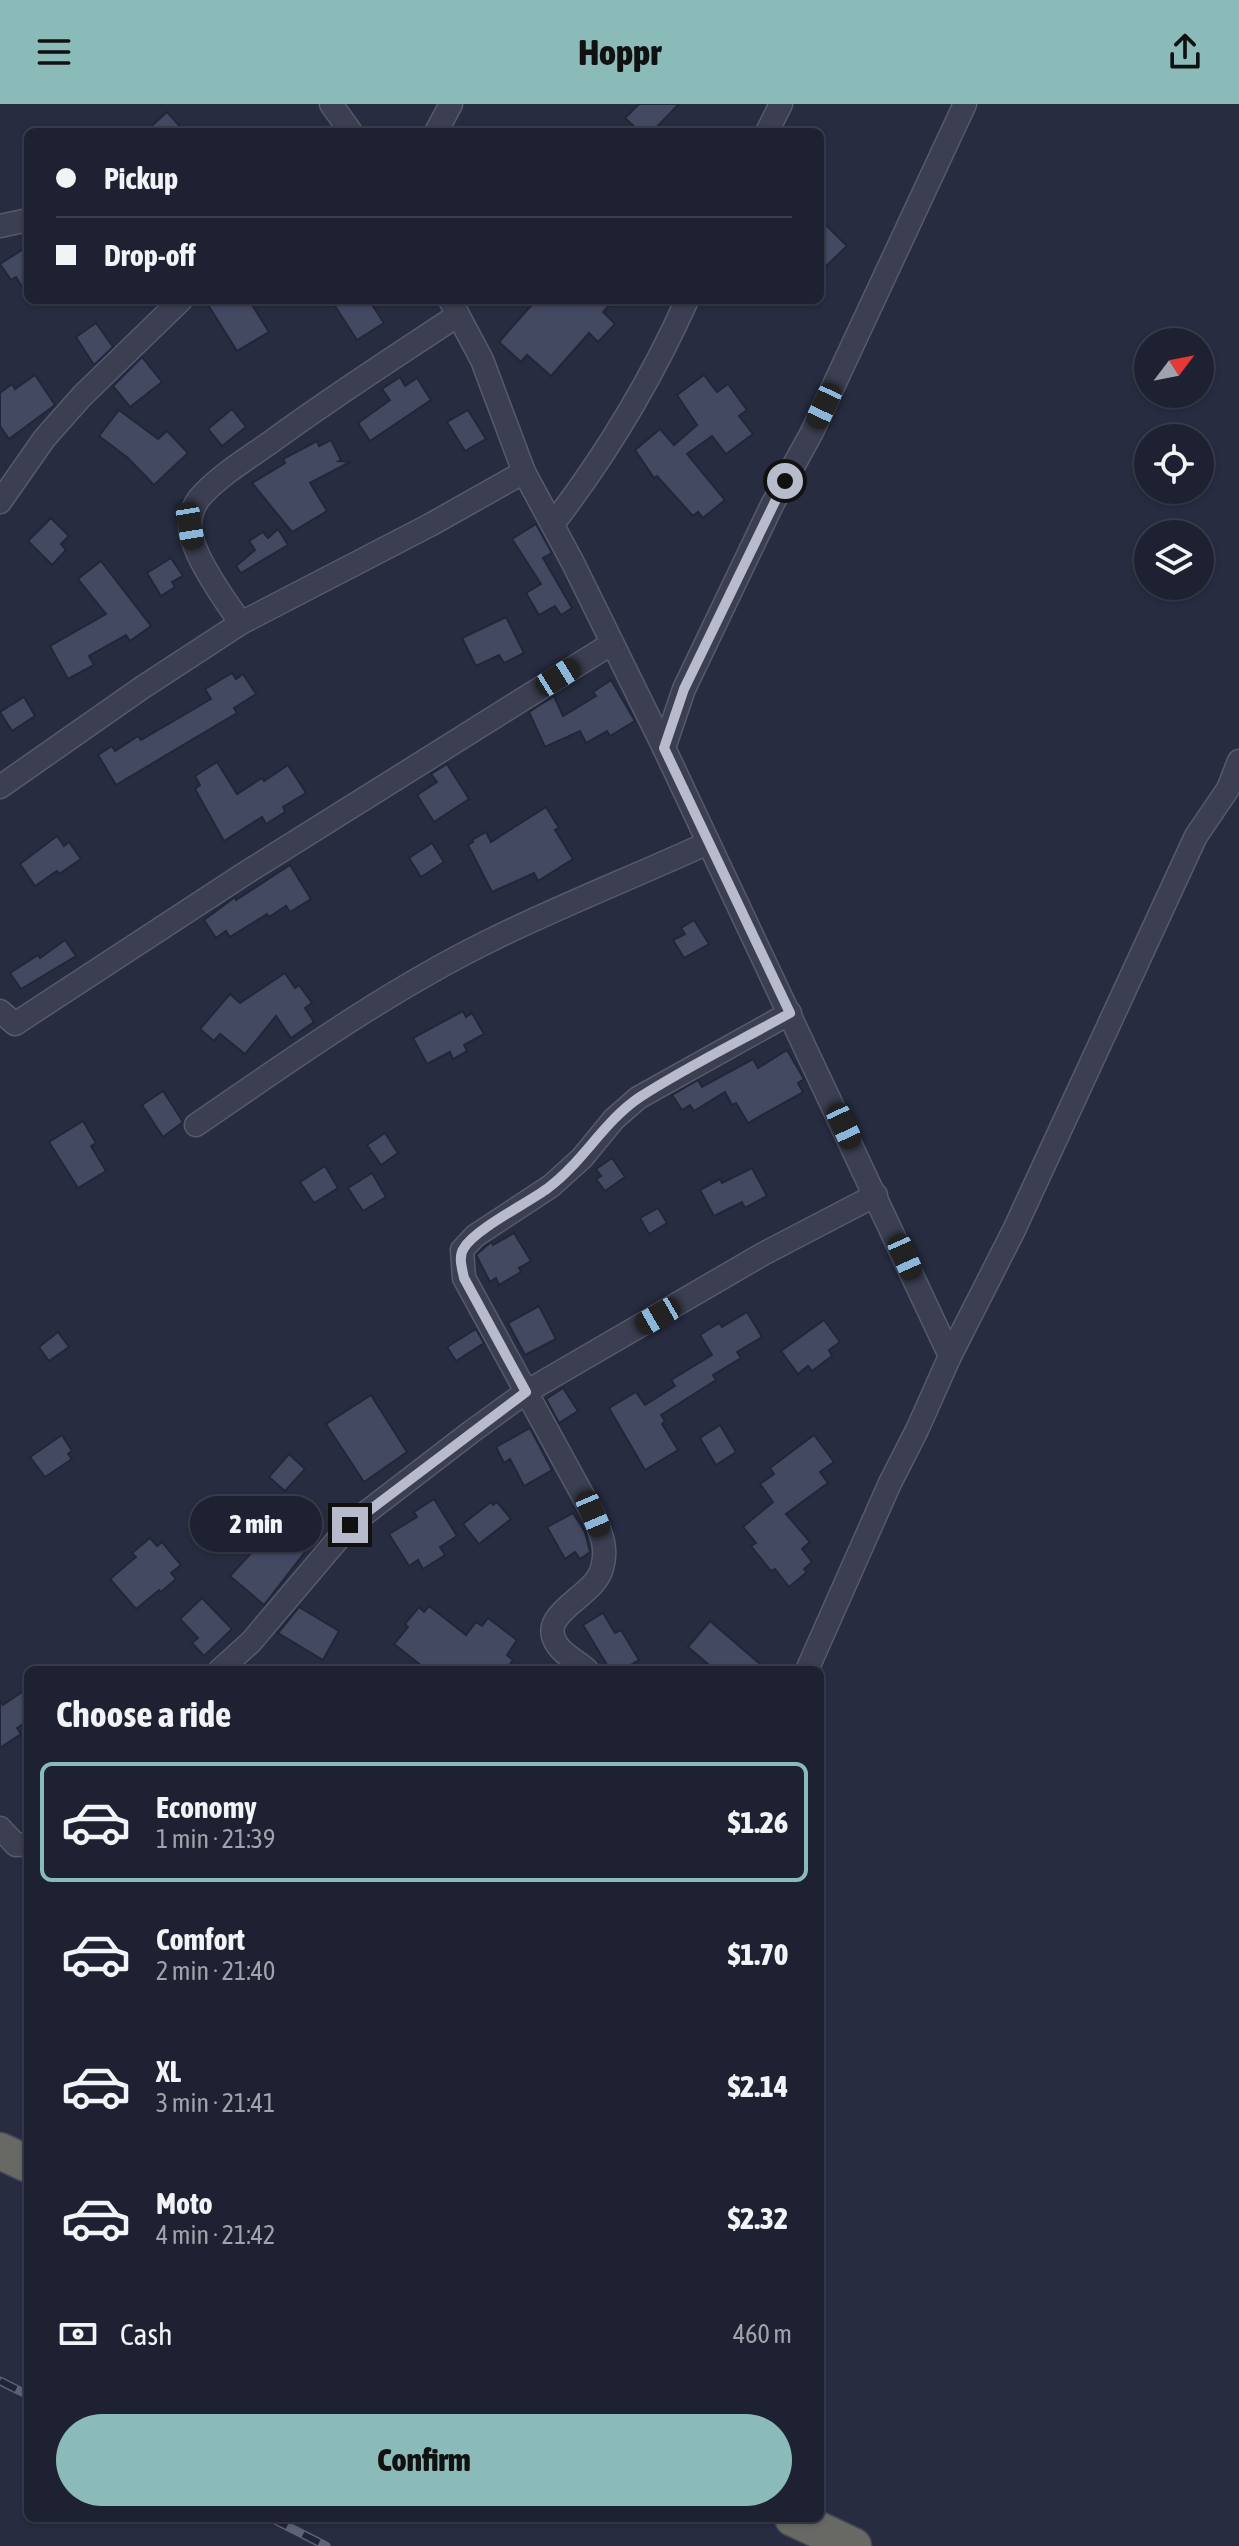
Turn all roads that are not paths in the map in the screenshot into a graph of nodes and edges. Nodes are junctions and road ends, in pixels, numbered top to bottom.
1 (331, 104) edge
2 (451, 104) edge
3 (781, 104) edge
4 (965, 104) edge
5 (348, 128) edge
6 (438, 128) edge
7 (769, 128) edge
8 (24, 221) edge
9 (0, 226) edge
10 (177, 304) edge
11 (685, 304) edge
12 (454, 308) edge
13 (524, 472) junction
14 (0, 502) edge
15 (553, 524) junction
16 (241, 623) junction
17 (611, 644) junction
18 (664, 748) junction
19 (1239, 761) edge
20 (0, 787) edge
21 (708, 843) junction
22 (0, 1011) edge
23 (790, 1013) junction
24 (196, 1125) dead end
25 (876, 1195) junction
26 (950, 1356) junction
27 (526, 1392) junction
28 (224, 1666) edge
29 (582, 1666) edge
30 (809, 1666) edge
31 (0, 1828) edge
32 (24, 1844) edge
33 (0, 2151) edge
34 (24, 2162) edge
35 (802, 2522) edge
36 (853, 2546) edge

1 - 5 street
2 - 6 street
3 - 7 street
4 - 18 street
8 - 9 street
10 - 14 street
11 - 15 street
12 - 13 street
12 - 16 street
13 - 15 street
13 - 16 street
15 - 17 street
16 - 20 street
17 - 18 street
17 - 22 street
18 - 21 street
19 - 26 street
21 - 23 street
21 - 24 street
23 - 25 street
23 - 27 street
25 - 26 street
25 - 27 street
26 - 30 street
27 - 28 street
27 - 29 street
31 - 32 street
33 - 34 highway
35 - 36 highway

